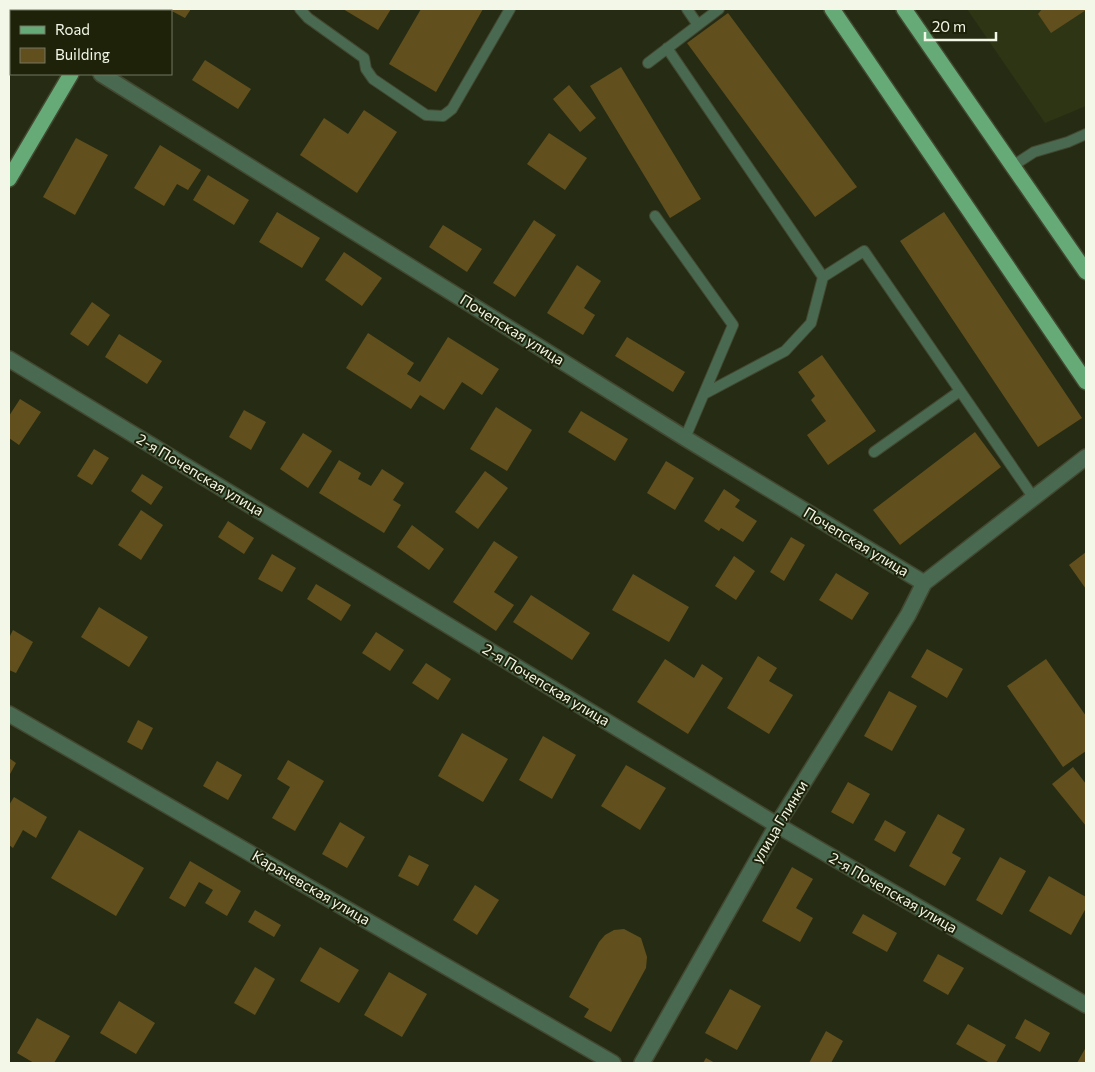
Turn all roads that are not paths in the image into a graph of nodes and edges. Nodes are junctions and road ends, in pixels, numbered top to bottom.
1 (300, 9) edge
2 (510, 9) edge
3 (687, 9) edge
4 (720, 9) edge
5 (832, 9) edge
6 (904, 9) edge
7 (698, 25) junction
8 (667, 48) junction
9 (648, 63) dead end
10 (70, 75) edge
11 (103, 75) edge
12 (1086, 134) edge
13 (1014, 165) junction
14 (11, 170) edge
15 (655, 216) dead end
16 (1086, 272) edge
17 (824, 277) junction
18 (9, 360) edge
19 (1086, 382) edge
20 (960, 392) junction
21 (704, 394) junction
22 (686, 438) junction
23 (874, 452) dead end
24 (1086, 457) edge
25 (1033, 497) junction
26 (924, 583) junction
27 (9, 714) edge
28 (777, 825) junction
29 (1086, 1005) edge
30 (613, 1063) edge
31 (642, 1063) edge

1 - 2 lane
3 - 7 lane
4 - 7 lane
5 - 19 main road
6 - 13 main road
7 - 8 lane
8 - 9 lane
8 - 17 lane
10 - 14 main road
11 - 22 street, Почепская улица
12 - 13 lane
13 - 16 main road
15 - 21 lane
17 - 20 lane
17 - 21 lane
18 - 28 street, 2-я Почепская улица
20 - 23 lane
20 - 25 lane
21 - 22 lane
22 - 26 street, Почепская улица
24 - 25 street
25 - 26 street
26 - 28 street, улица Глинки
27 - 30 street, Карачевская улица
28 - 29 street, 2-я Почепская улица
28 - 31 street, улица Глинки

